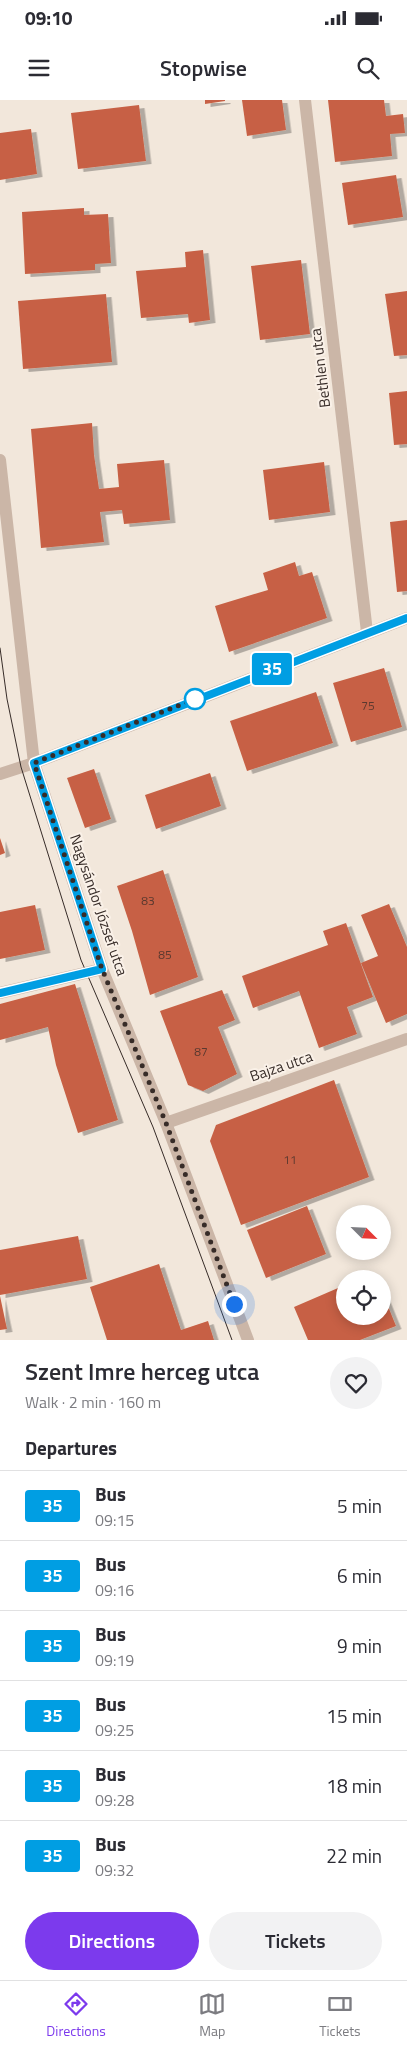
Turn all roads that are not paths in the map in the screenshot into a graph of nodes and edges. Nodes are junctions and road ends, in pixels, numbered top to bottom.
1 (305, 100) edge
2 (0, 460) edge
3 (407, 618) edge
4 (367, 632) junction
5 (34, 763) junction
6 (0, 774) edge
7 (102, 969) junction
8 (0, 993) edge
9 (407, 1039) edge
10 (166, 1123) junction
11 (248, 1340) edge

1 - 4 street, Bethlen utca
2 - 5 street, Nagysándor József utca
3 - 4 street
4 - 5 street
5 - 6 street
5 - 7 street, Nagysándor József utca
7 - 8 street
7 - 10 street, Nagysándor József utca
9 - 10 street, Bajza utca
10 - 11 street, Nagysándor József utca

